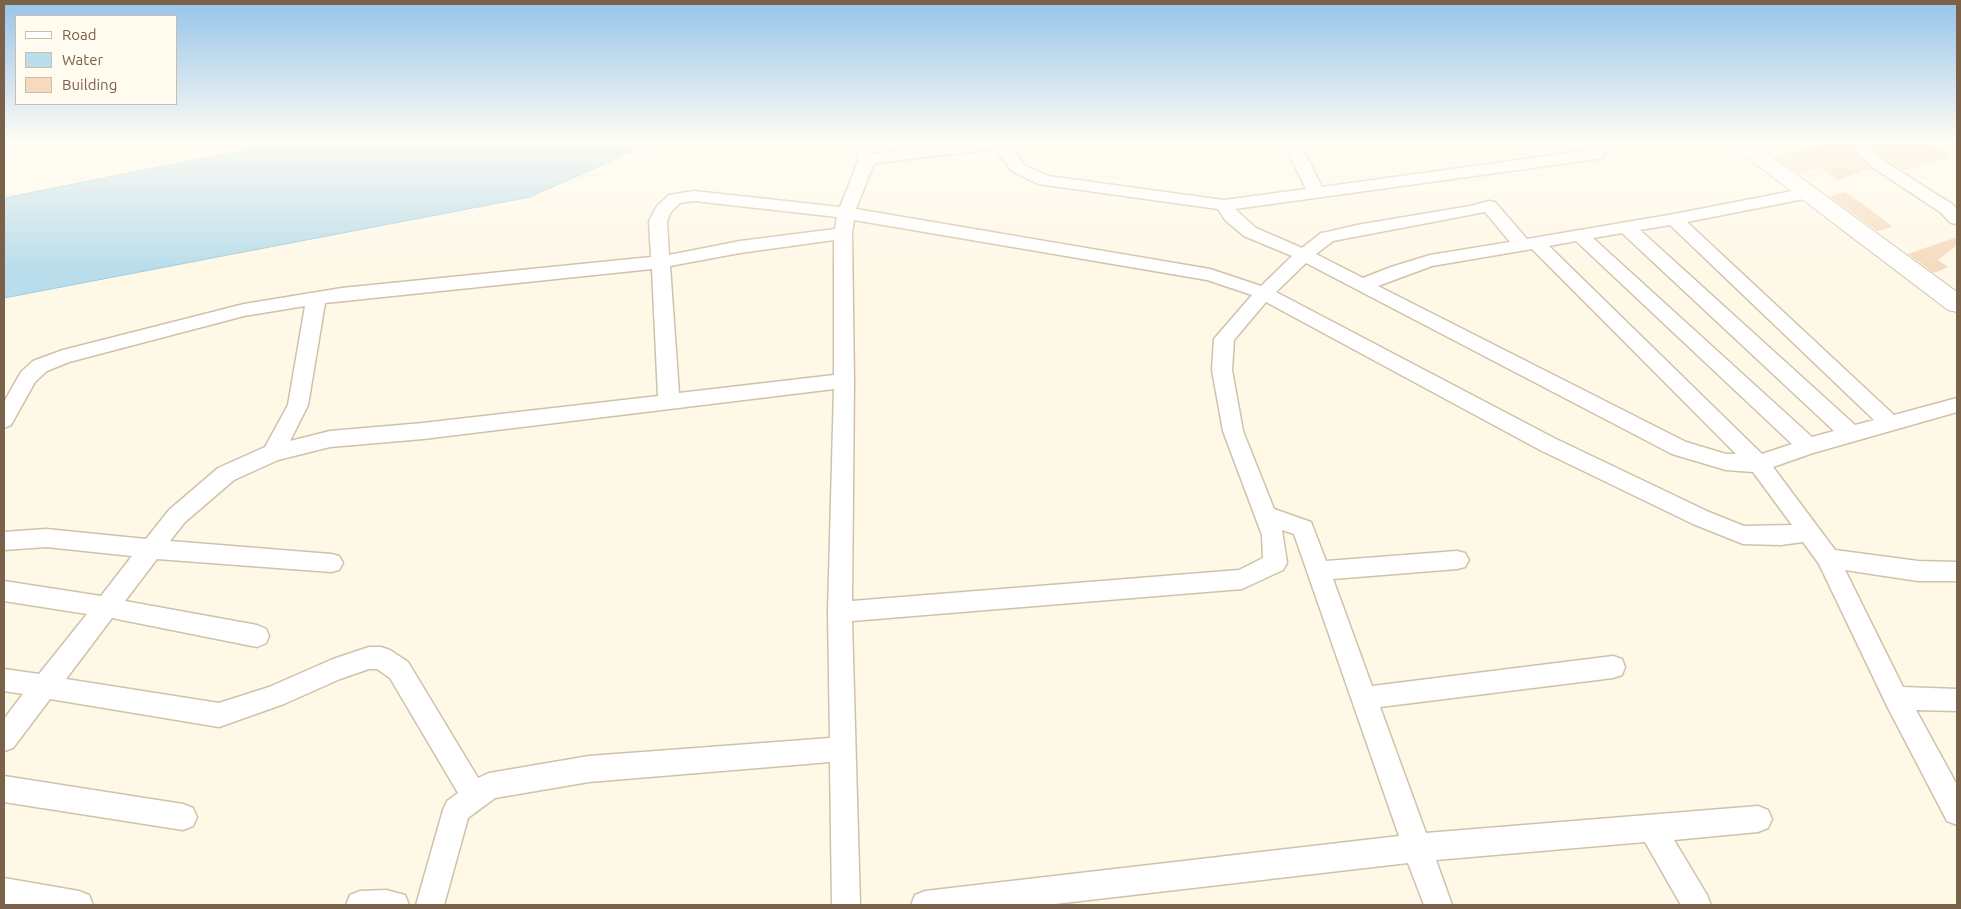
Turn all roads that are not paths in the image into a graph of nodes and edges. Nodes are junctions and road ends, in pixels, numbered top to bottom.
1 (854, 184) edge
2 (1077, 184) edge
3 (1312, 184) edge
4 (1372, 184) edge
5 (1796, 184) edge
6 (1910, 184) edge
7 (1316, 192) junction
8 (1808, 193) junction
9 (1224, 204) junction
10 (1674, 219) junction
11 (1957, 219) edge
12 (845, 223) junction
13 (1626, 227) junction
14 (1579, 235) junction
15 (1530, 244) junction
16 (1304, 255) junction
17 (660, 262) junction
18 (1363, 285) junction
19 (1264, 293) junction
20 (316, 298) junction
21 (1957, 304) edge
22 (844, 380) junction
23 (669, 402) junction
24 (1957, 405) edge
25 (4, 420) edge
26 (1891, 424) junction
27 (1852, 435) junction
28 (1808, 446) junction
29 (273, 453) junction
30 (1758, 464) junction
31 (1265, 515) junction
32 (1808, 532) junction
33 (4, 541) edge
34 (151, 549) junction
35 (1828, 558) junction
36 (1457, 560) dead end
37 (331, 562) dead end
38 (1319, 571) junction
39 (1957, 571) edge
40 (4, 591) edge
41 (106, 607) junction
42 (840, 612) junction
43 (257, 636) dead end
44 (1613, 667) dead end
45 (4, 680) edge
46 (44, 688) junction
47 (1364, 698) junction
48 (1896, 698) junction
49 (1957, 700) edge
50 (4, 739) edge
51 (843, 749) junction
52 (4, 789) edge
53 (475, 797) junction
54 (1957, 812) edge
55 (183, 817) dead end
56 (1758, 819) dead end
57 (1652, 828) junction
58 (1417, 848) junction
59 (4, 892) edge
60 (79, 905) edge
61 (360, 905) edge
62 (395, 905) edge
63 (430, 905) edge
64 (846, 905) edge
65 (925, 905) edge
66 (1438, 905) edge
67 (1697, 905) edge

1 - 12 street
2 - 9 street
3 - 7 street
4 - 7 street
5 - 8 street
6 - 11 street
7 - 9 street
8 - 10 street
8 - 21 street
9 - 16 street
10 - 13 street
10 - 26 street
12 - 17 street
12 - 17 street
12 - 19 street
12 - 22 street
13 - 14 street
13 - 27 street
14 - 15 street
14 - 28 street
15 - 16 street
15 - 18 street
15 - 30 street
16 - 18 street
16 - 19 street
17 - 20 street
17 - 23 street
18 - 30 street
19 - 31 street
19 - 32 street
20 - 25 street
20 - 29 street
22 - 23 street
22 - 42 street
23 - 29 street
24 - 26 street
26 - 27 street
27 - 28 street
28 - 30 street
29 - 34 street
30 - 32 street
31 - 38 street
31 - 42 street
32 - 35 street
33 - 34 street
34 - 37 street
34 - 41 street
35 - 39 street
35 - 48 street
36 - 38 street
38 - 47 street
40 - 41 street
41 - 43 street
41 - 46 street
42 - 51 street
44 - 47 street
45 - 46 street
46 - 50 street
46 - 53 street
47 - 58 street
48 - 49 street
48 - 54 street
51 - 53 street
51 - 64 street
52 - 55 street
53 - 63 street
56 - 57 street
57 - 58 street
57 - 67 street
58 - 65 street
58 - 66 street
59 - 60 street
61 - 62 street

